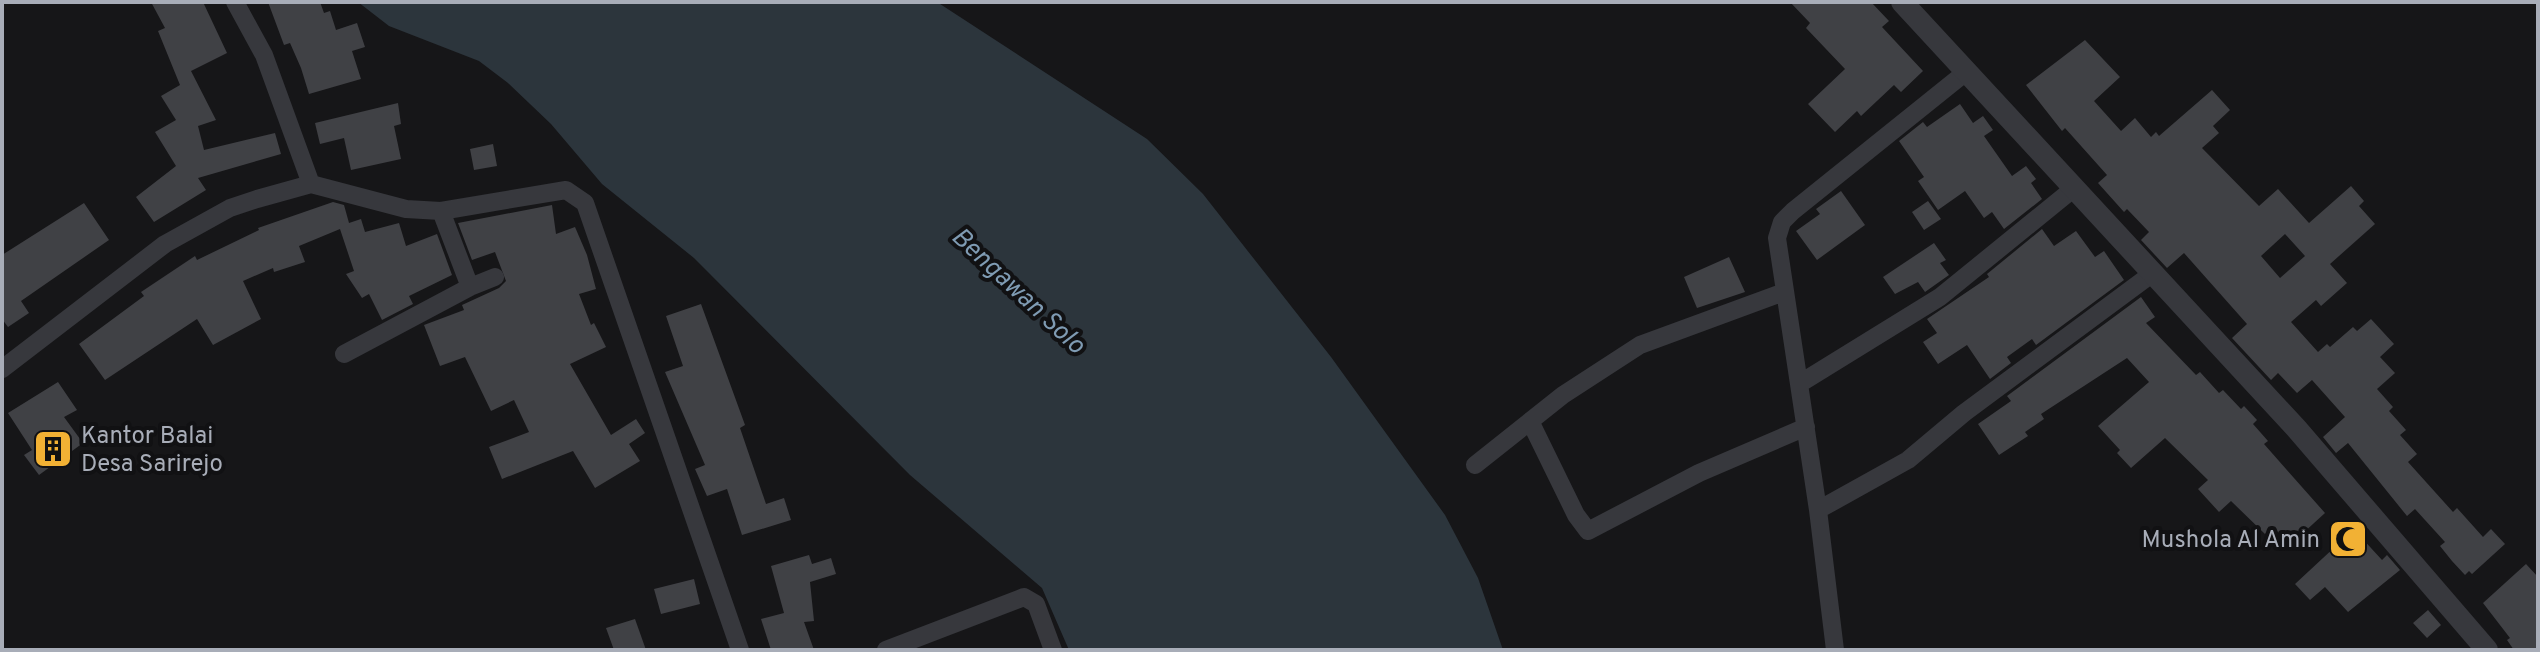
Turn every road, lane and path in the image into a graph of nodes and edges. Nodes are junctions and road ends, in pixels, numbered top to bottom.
1 (235, 2) edge
2 (1902, 2) edge
3 (1966, 72) junction
4 (311, 184) junction
5 (2073, 189) junction
6 (441, 211) junction
7 (2153, 273) junction
8 (495, 277) dead end
9 (470, 287) junction
10 (1784, 292) junction
11 (344, 354) dead end
12 (2, 369) edge
13 (1799, 384) junction
14 (1530, 421) junction
15 (1806, 427) junction
16 (1475, 465) dead end
17 (1818, 510) junction
18 (740, 650) edge
19 (886, 650) edge
20 (1053, 650) edge
21 (1835, 650) edge
22 (2487, 650) edge

1 - 4 street
2 - 3 street
3 - 5 street
3 - 10 street
4 - 6 street
4 - 12 street
5 - 7 street
5 - 13 street
6 - 9 street
6 - 18 street
7 - 17 street
7 - 22 street
8 - 9 street
9 - 11 street
10 - 13 street
10 - 14 street
13 - 15 street
14 - 15 street
14 - 16 street
15 - 17 street
17 - 21 street
19 - 20 street

